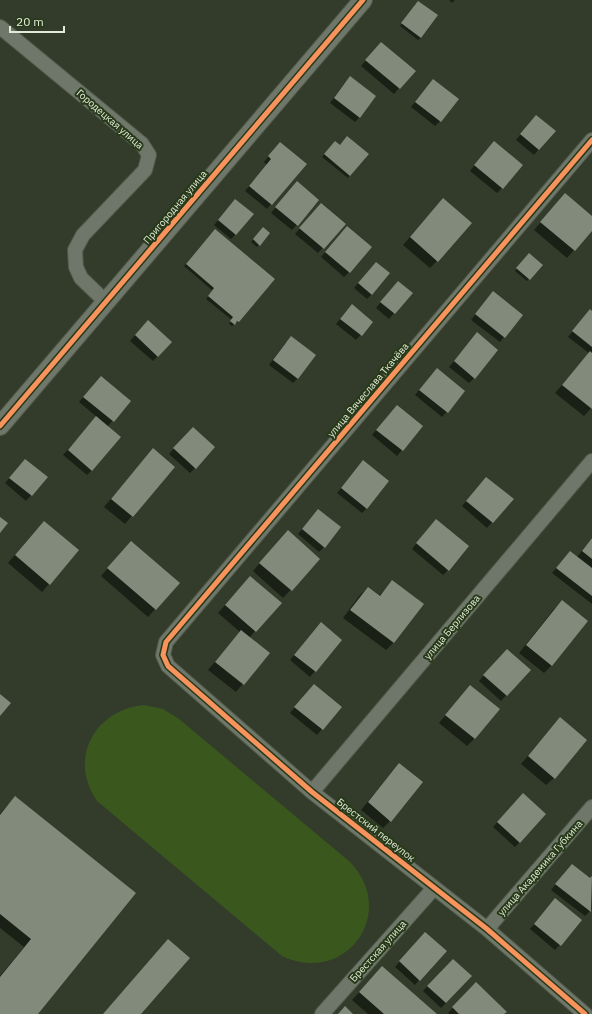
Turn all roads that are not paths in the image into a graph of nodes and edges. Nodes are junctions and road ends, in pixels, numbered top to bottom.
1 (363, 0) edge
2 (0, 26) edge
3 (592, 140) edge
4 (106, 302) junction
5 (0, 426) edge
6 (592, 461) edge
7 (163, 655) joint
8 (312, 792) junction
9 (592, 808) edge
10 (434, 888) junction
11 (487, 929) junction
12 (322, 1014) edge
13 (585, 1014) edge

1 - 4 street, Пригородная улица
2 - 4 street, Городецкая улица
3 - 7 street, улица Вячеслава Ткачёва
4 - 5 street, Пригородная улица
6 - 8 street, улица Берлизова
7 - 8 street, Брестский переулок
8 - 10 street, Брестский переулок
9 - 11 street, улица Академика Губкина
10 - 11 street, Брестский переулок
10 - 12 street, Брестская улица
11 - 13 street, Брестский переулок

